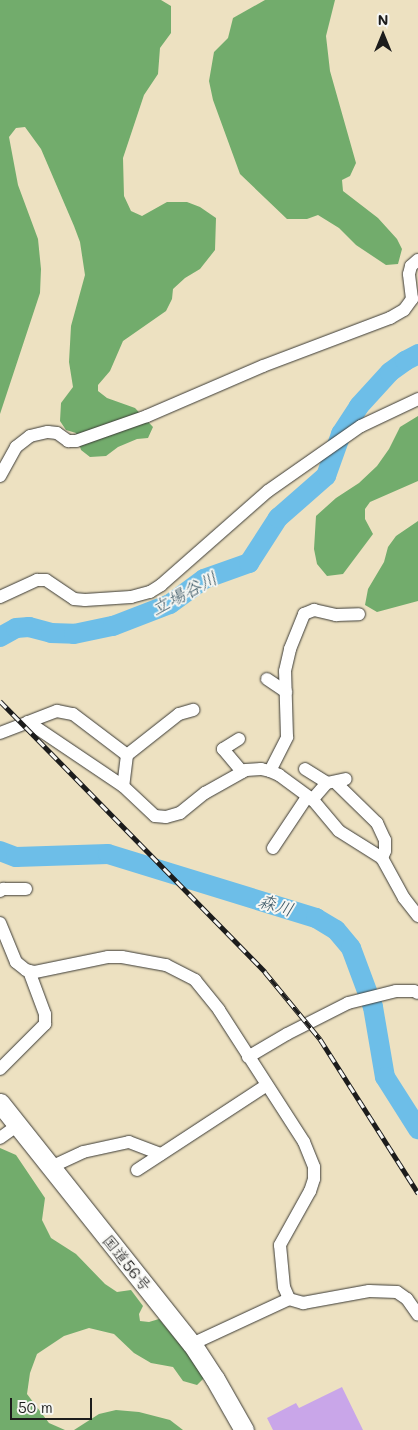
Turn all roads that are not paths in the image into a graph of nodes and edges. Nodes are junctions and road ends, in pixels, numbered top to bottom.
1 (418, 260) edge
2 (418, 399) edge
3 (0, 476) edge
4 (0, 597) edge
5 (359, 614) dead end
6 (267, 680) dead end
7 (286, 692) junction
8 (193, 710) dead end
9 (28, 722) junction
10 (0, 732) edge
11 (239, 739) dead end
12 (127, 755) junction
13 (305, 769) dead end
14 (270, 771) junction
15 (242, 772) junction
16 (336, 781) junction
17 (123, 786) junction
18 (309, 798) junction
19 (273, 848) dead end
20 (382, 858) junction
21 (26, 889) dead end
22 (0, 891) edge
23 (418, 916) edge
24 (0, 923) edge
25 (29, 971) junction
26 (418, 993) edge
27 (248, 1057) junction
28 (0, 1069) edge
29 (267, 1085) junction
30 (0, 1103) edge
31 (18, 1125) junction
32 (0, 1138) edge
33 (161, 1154) junction
34 (51, 1167) junction
35 (137, 1170) dead end
36 (289, 1299) junction
37 (418, 1315) edge
38 (192, 1344) junction
39 (244, 1430) edge

1 - 3 street
2 - 4 street
5 - 7 street
6 - 7 street
7 - 14 street
8 - 12 street
9 - 10 street
9 - 12 street
9 - 17 street
11 - 15 street
12 - 17 street
13 - 16 street
14 - 15 street
14 - 18 street
15 - 17 street
16 - 18 street
16 - 20 street
18 - 19 street
18 - 20 street
20 - 23 street
21 - 22 street
24 - 25 street
25 - 27 street
25 - 28 street
26 - 27 street
27 - 29 street
29 - 33 street
29 - 36 street
30 - 31 highway, 国道56号
31 - 32 street
31 - 34 highway, 国道56号
33 - 34 street
33 - 35 street
34 - 38 highway, 国道56号
36 - 37 street
36 - 38 street
38 - 39 highway, 国道56号

